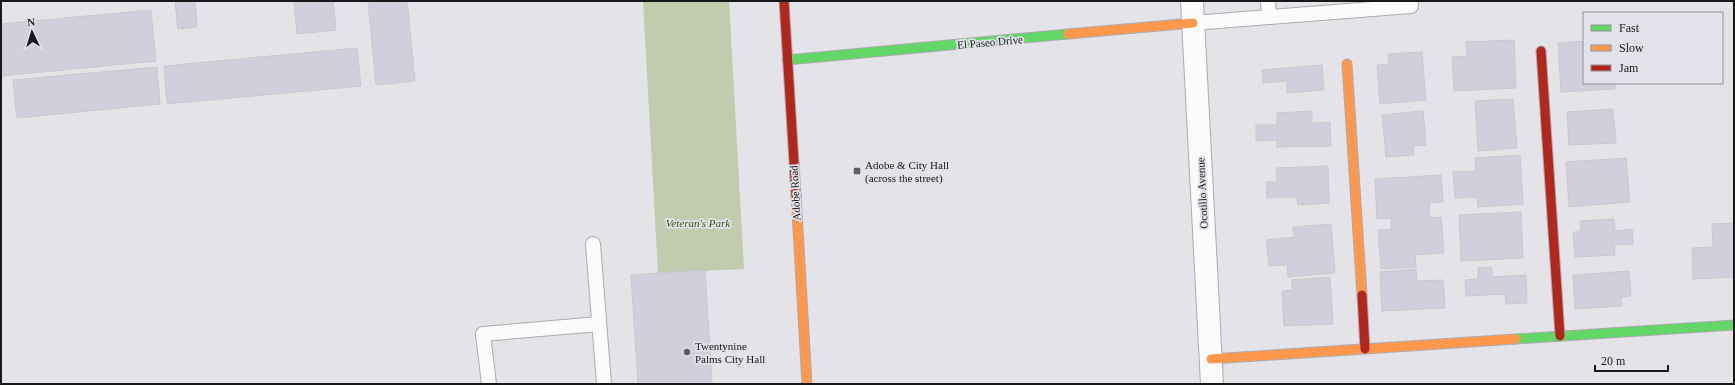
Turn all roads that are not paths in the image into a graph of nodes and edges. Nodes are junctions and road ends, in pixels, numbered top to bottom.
1 (784, 1) edge
2 (1192, 1) edge
3 (1268, 1) edge
4 (1410, 1) edge
5 (1338, 6) edge
6 (1269, 17) junction
7 (1193, 23) junction
8 (1541, 51) dead end
9 (787, 60) junction
10 (1347, 64) dead end
11 (593, 244) dead end
12 (599, 324) junction
13 (1734, 325) edge
14 (1560, 336) junction
15 (1365, 349) junction
16 (1211, 359) junction
17 (489, 384) edge
18 (604, 384) edge
19 (807, 384) edge
20 (1212, 384) edge

1 - 9 street, Adobe Road
2 - 7 street, Ocotillo Avenue
3 - 6 lane
4 - 5 lane
5 - 6 lane
6 - 7 lane
7 - 9 street, El Paseo Drive
7 - 16 street, Ocotillo Avenue
8 - 14 street
9 - 19 street, Adobe Road
10 - 15 street
11 - 12 lane
12 - 17 lane
12 - 18 lane
13 - 14 street
14 - 15 street
15 - 16 street
16 - 20 street, Ocotillo Avenue

